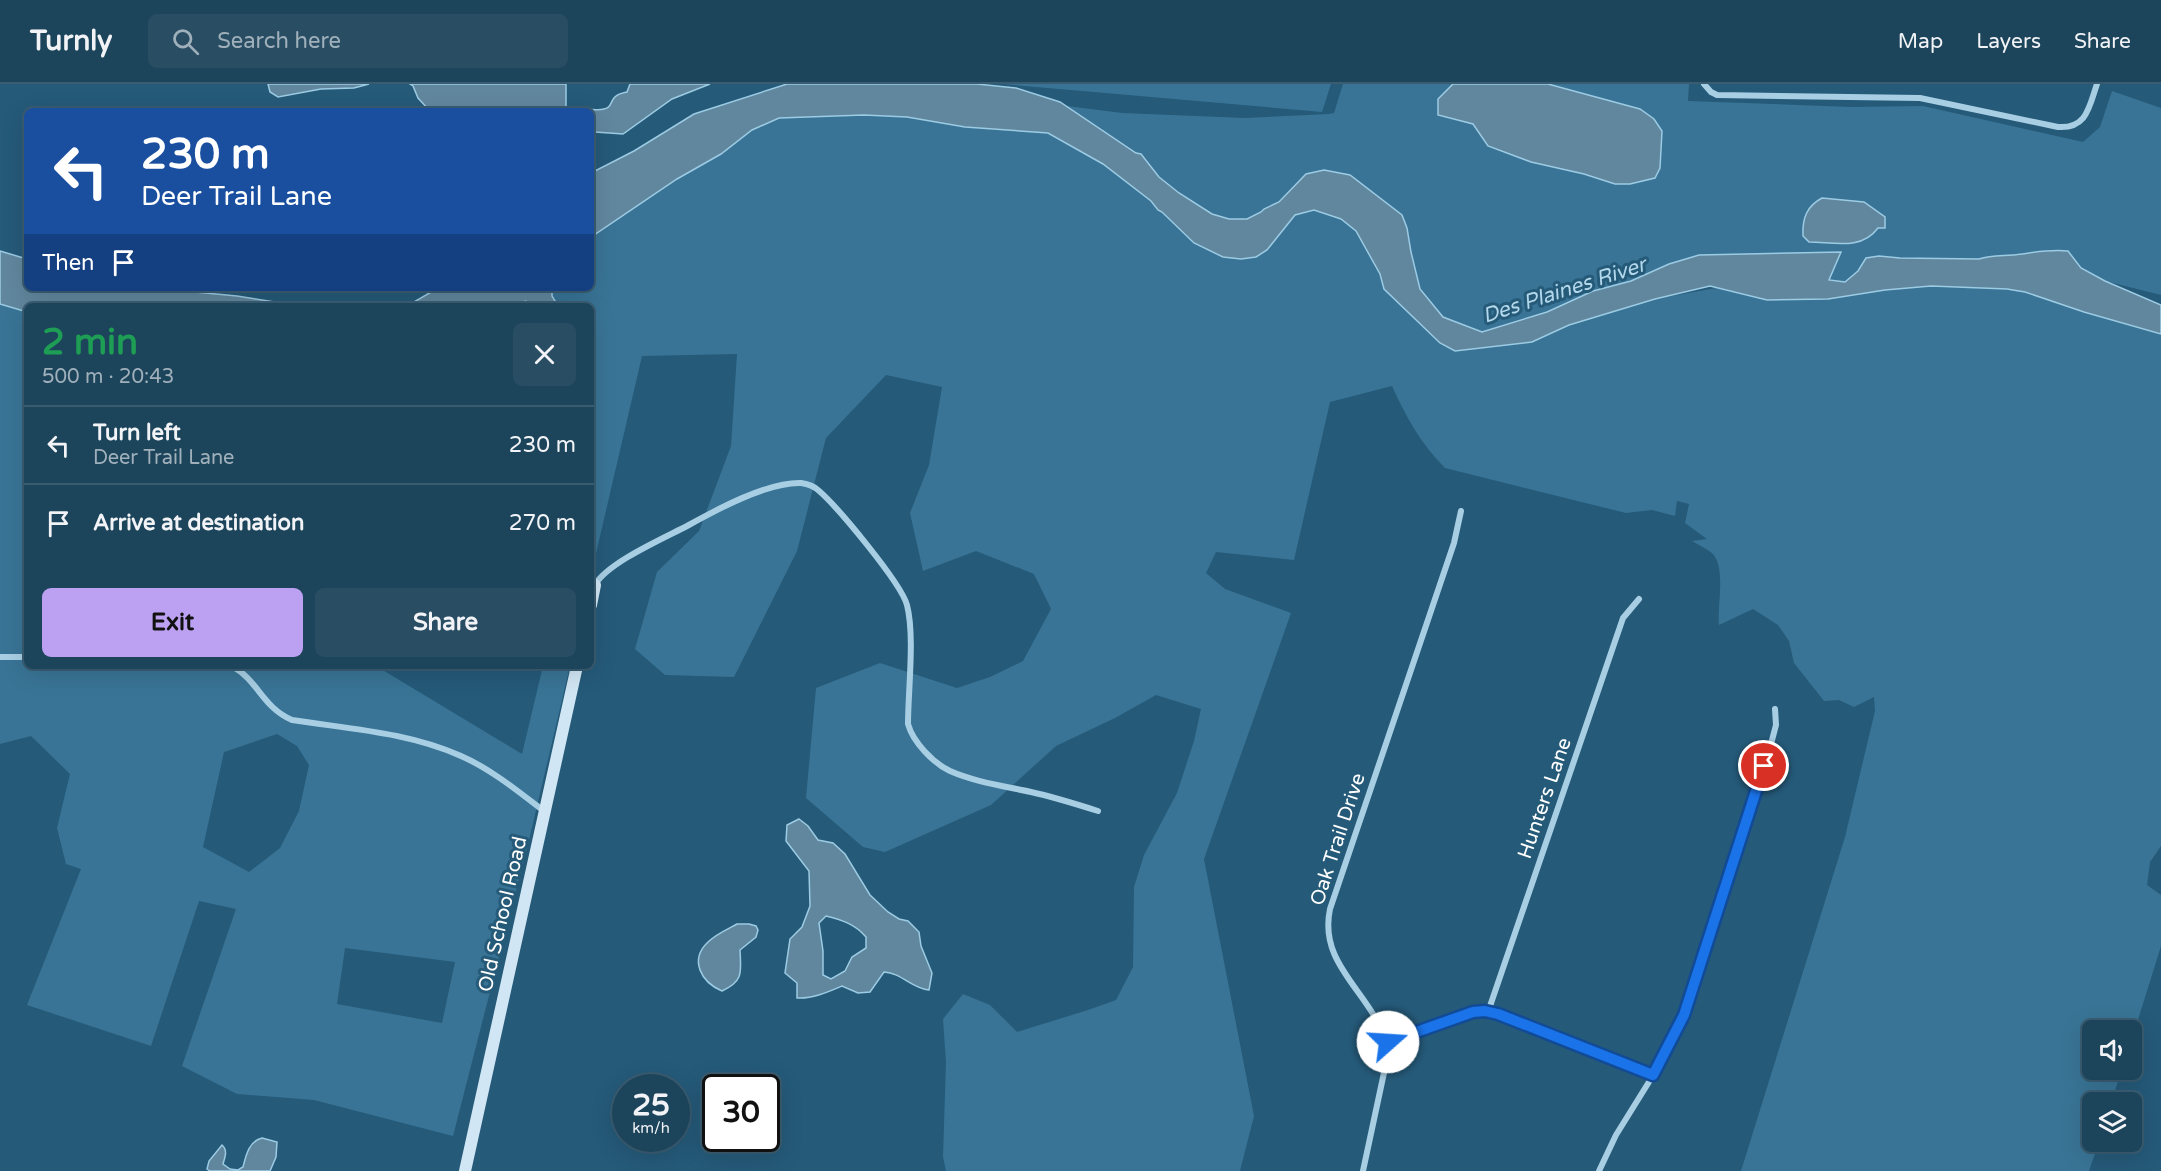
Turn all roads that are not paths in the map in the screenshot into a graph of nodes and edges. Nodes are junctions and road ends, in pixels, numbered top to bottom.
1 (1704, 84) edge
2 (2097, 84) edge
3 (1461, 511) dead end
4 (595, 585) joint
5 (594, 590) edge
6 (1639, 599) dead end
7 (0, 657) edge
8 (24, 657) edge
9 (236, 669) edge
10 (577, 669) edge
11 (1775, 709) dead end
12 (1098, 811) dead end
13 (545, 812) junction
14 (1488, 1012) junction
15 (1388, 1042) junction
16 (1653, 1075) junction
17 (465, 1171) edge
18 (1363, 1171) edge
19 (1599, 1171) edge

1 - 2 street
3 - 15 street, Oak Trail Drive
4 - 5 street
4 - 12 street
6 - 14 street, Hunters Lane
7 - 8 street
9 - 13 street
10 - 13 street, Old School Road
11 - 16 street
13 - 17 street, Old School Road
14 - 15 street
14 - 16 street
15 - 18 street
16 - 19 street

